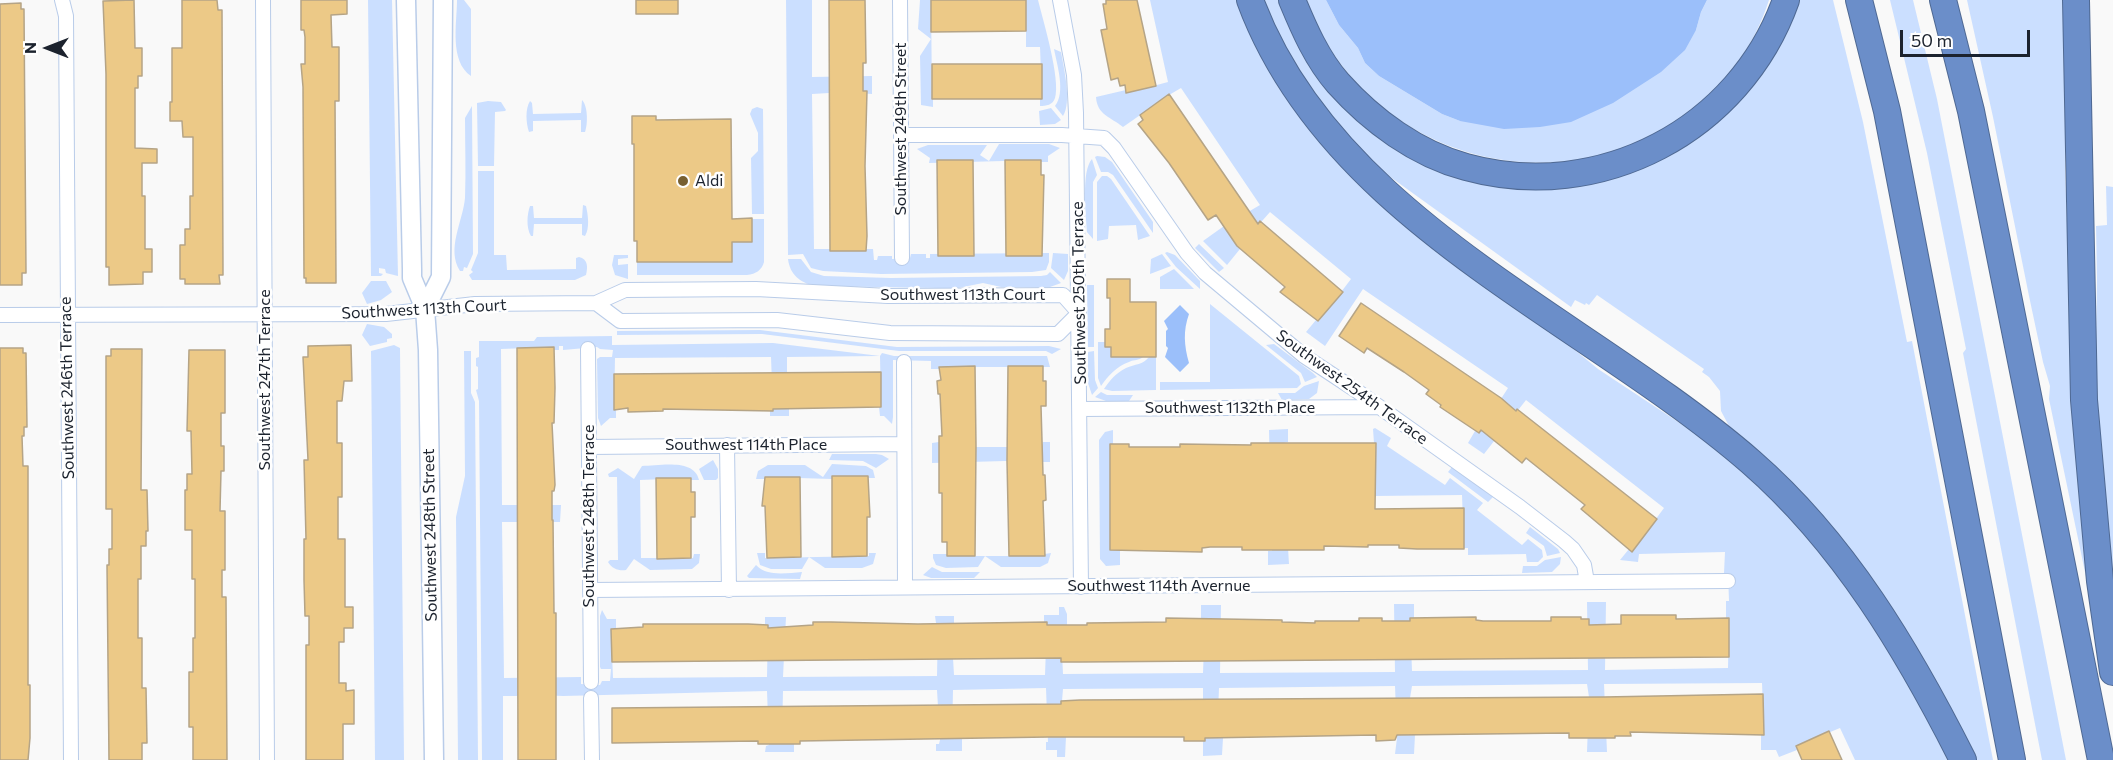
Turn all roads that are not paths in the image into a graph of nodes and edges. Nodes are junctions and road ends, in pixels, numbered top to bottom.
1 (62, 0) edge
2 (263, 0) edge
3 (406, 0) edge
4 (443, 0) edge
5 (900, 0) edge
6 (1060, 0) edge
7 (1250, 0) edge
8 (1292, 0) edge
9 (1786, 0) edge
10 (1859, 0) edge
11 (1943, 0) edge
12 (2076, 0) edge
13 (901, 135) junction
14 (1077, 136) junction
15 (902, 258) dead end
16 (596, 303) junction
17 (425, 309) junction
18 (1079, 313) junction
19 (265, 314) junction
20 (0, 315) edge
21 (66, 315) junction
22 (588, 349) dead end
23 (904, 362) dead end
24 (1379, 407) junction
25 (1080, 409) junction
26 (904, 444) junction
27 (727, 445) junction
28 (589, 447) junction
29 (1728, 581) dead end
30 (1587, 582) junction
31 (905, 587) junction
32 (1081, 587) junction
33 (590, 590) junction
34 (729, 590) junction
35 (2113, 672) edge
36 (591, 682) dead end
37 (591, 698) dead end
38 (71, 760) edge
39 (267, 760) edge
40 (434, 760) edge
41 (592, 760) edge
42 (1963, 760) edge
43 (2012, 760) edge
44 (2101, 760) edge

1 - 21 street, Southwest 246th Terrace
2 - 19 street, Southwest 247th Terrace
3 - 17 street, Southwest 248th Street
4 - 17 street
5 - 13 street, Southwest 249th Street
6 - 14 street, Southwest 250th Terrace
7 - 42 highway
8 - 9 highway
10 - 43 highway
11 - 44 highway
12 - 35 highway
13 - 14 street, Southwest 254th Terrace
13 - 15 street, Southwest 249th Street
14 - 18 street, Southwest 250th Terrace
14 - 24 street, Southwest 254th Terrace
16 - 17 street, Southwest 113th Court
16 - 18 street, Southwest 113th Court
16 - 18 street
17 - 19 street, Southwest 113th Court
17 - 40 street, Southwest 248th Street
18 - 25 street, Southwest 250th Terrace
19 - 21 street, Southwest 113th Court
19 - 39 street, Southwest 247th Terrace
20 - 21 street, Southwest 113th Court
21 - 38 street, Southwest 246th Terrace
22 - 28 street, Southwest 248th Terrace
23 - 26 street
24 - 25 street, Southwest 1132th Place
24 - 30 street, Southwest 254th Terrace
25 - 32 street, Southwest 250th Terrace
26 - 27 street, Southwest 114th Place
26 - 31 street
27 - 28 street, Southwest 114th Place
27 - 34 street
28 - 33 street, Southwest 248th Terrace
29 - 30 street, Southwest 114th Avernue
30 - 32 street, Southwest 114th Avernue
31 - 32 street, Southwest 114th Avernue
31 - 34 street, Southwest 114th Avernue
33 - 34 street, Southwest 114th Avernue
33 - 36 street, Southwest 248th Terrace
37 - 41 street

